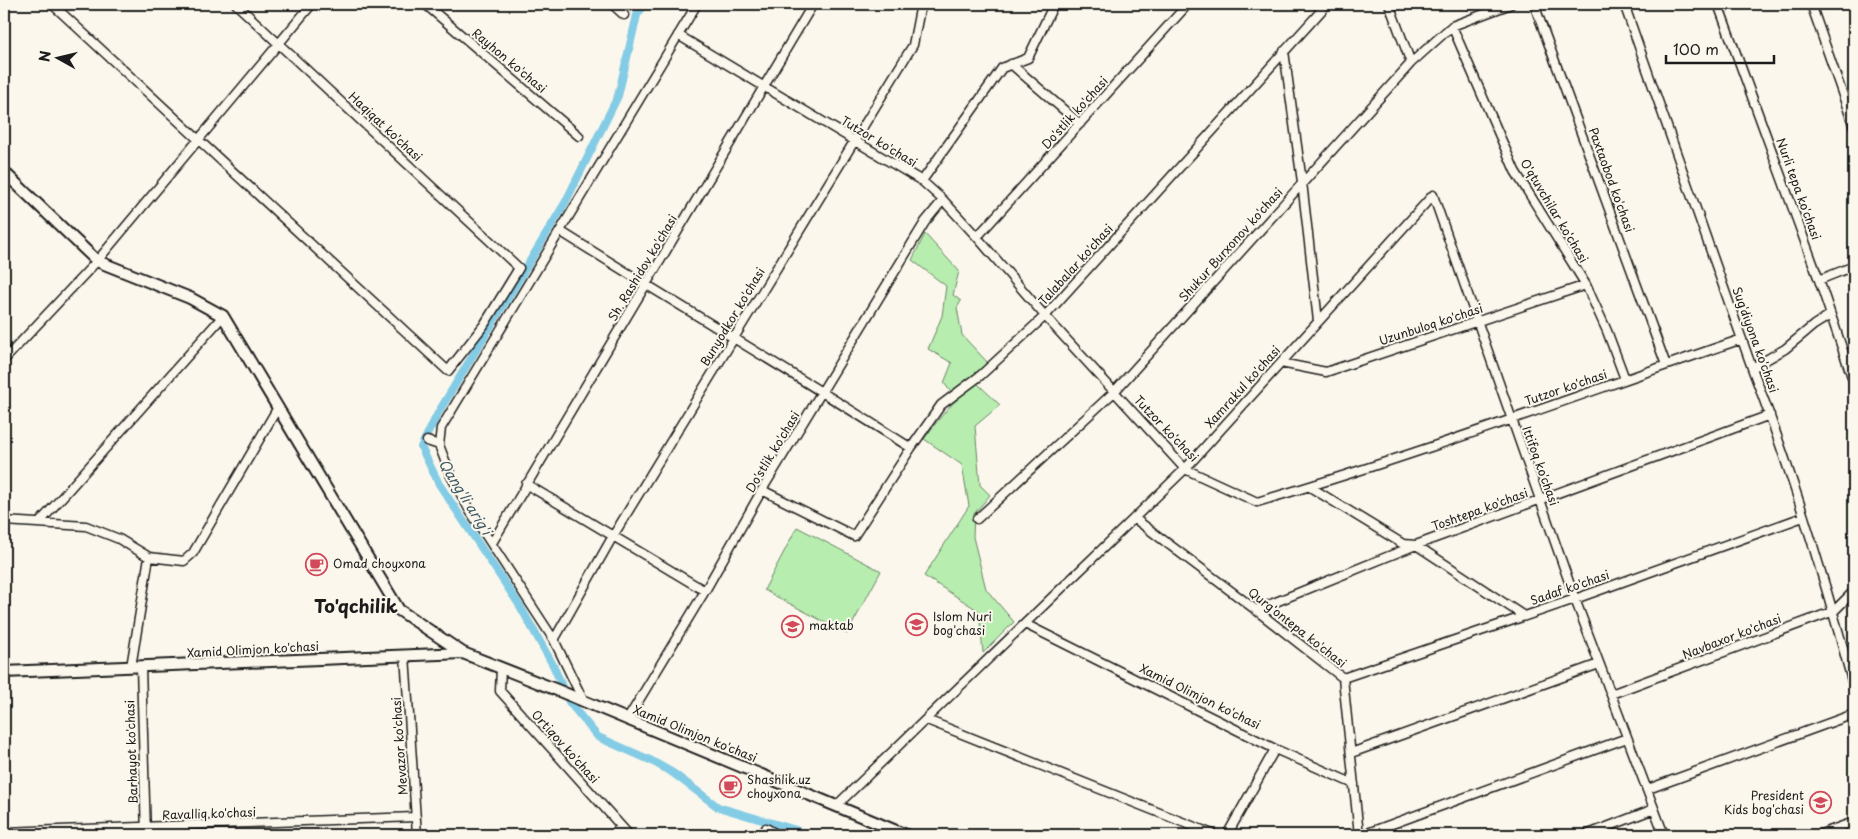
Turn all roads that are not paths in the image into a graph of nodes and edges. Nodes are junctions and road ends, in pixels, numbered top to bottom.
1 (52, 4) edge
2 (236, 4) edge
3 (312, 4) edge
4 (425, 4) edge
5 (612, 4) edge
6 (697, 4) edge
7 (813, 4) edge
8 (921, 4) edge
9 (1054, 4) edge
10 (1188, 4) edge
11 (1316, 4) edge
12 (1389, 4) edge
13 (1511, 4) edge
14 (1534, 4) edge
15 (1624, 4) edge
16 (1718, 4) edge
17 (1811, 4) edge
18 (624, 15) dead end
19 (1452, 26) junction
20 (678, 35) junction
21 (279, 44) junction
22 (1284, 51) junction
23 (1411, 63) junction
24 (1011, 64) junction
25 (764, 86) junction
26 (1080, 124) junction
27 (1854, 127) edge
28 (579, 136) dead end
29 (199, 139) junction
30 (853, 140) junction
31 (4, 172) edge
32 (922, 181) junction
33 (1302, 182) junction
34 (943, 200) junction
35 (560, 231) junction
36 (977, 237) junction
37 (97, 261) junction
38 (1854, 266) edge
39 (1819, 280) junction
40 (646, 285) junction
41 (1586, 285) junction
42 (1830, 315) junction
43 (223, 316) junction
44 (1045, 316) junction
45 (1318, 321) junction
46 (1477, 322) junction
47 (734, 338) junction
48 (1742, 339) junction
49 (4, 360) edge
50 (1282, 363) junction
51 (1666, 365) junction
52 (1752, 368) junction
53 (1626, 379) junction
54 (1854, 383) edge
55 (823, 392) junction
56 (1114, 392) junction
57 (277, 409) junction
58 (1770, 415) junction
59 (1512, 419) junction
60 (427, 441) dead end
61 (439, 445) junction
62 (911, 448) junction
63 (1185, 468) junction
64 (526, 484) junction
65 (1310, 487) junction
66 (762, 490) junction
67 (1541, 500) junction
68 (1803, 516) junction
69 (1134, 518) junction
70 (977, 519) dead end
71 (4, 521) edge
72 (40, 522) junction
73 (613, 536) junction
74 (492, 543) junction
75 (1416, 545) junction
76 (149, 557) junction
77 (705, 590) junction
78 (1854, 591) edge
79 (1575, 599) junction
80 (1256, 610) junction
81 (1834, 611) junction
82 (1524, 616) junction
83 (1025, 624) junction
84 (554, 640) junction
85 (463, 653) junction
86 (405, 655) junction
87 (1600, 664) junction
88 (136, 667) junction
89 (501, 668) junction
90 (4, 672) edge
91 (1343, 678) junction
92 (1854, 688) edge
93 (1611, 694) junction
94 (584, 702) junction
95 (1854, 714) edge
96 (627, 720) junction
97 (927, 720) junction
98 (1628, 738) junction
99 (1276, 749) junction
100 (1351, 753) junction
101 (1354, 784) junction
102 (1648, 789) junction
103 (836, 806) junction
104 (1654, 809) junction
105 (416, 817) junction
106 (1854, 822) edge
107 (621, 826) junction
108 (766, 828) dead end
109 (883, 831) edge
110 (4, 832) edge
111 (146, 832) edge
112 (1200, 833) edge
113 (417, 835) edge
114 (612, 835) edge
115 (629, 835) edge
116 (778, 835) edge
117 (906, 835) edge
118 (1216, 835) edge
119 (1227, 835) edge
120 (1360, 835) edge
121 (1586, 835) edge
122 (1664, 835) edge
123 (1818, 835) edge

1 - 29 street
2 - 21 street, Haqiqat ko'chasi
3 - 21 street
4 - 28 street, Rayhon ko'chasi
5 - 18 street
6 - 20 street
7 - 25 street, Sh. Rashidov ko'chasi
8 - 30 street, Bunyodkor ko'chasi
9 - 24 street
10 - 26 street, Do'stlik ko'chasi
11 - 22 street, Talabalar ko'chasi
12 - 23 street
13 - 19 street, Shukur Burxonov ko'chasi
14 - 51 street, Paxtaobod ko'chasi
15 - 48 street, Sug'diyona ko'chasi
16 - 39 street, Nurli tepa ko'chasi
17 - 27 street
19 - 23 street, Shukur Burxonov ko'chasi
19 - 41 street, O'qtuvchilar ko'chasi
20 - 25 street, Tutzor ko'chasi
20 - 35 street
21 - 29 street
21 - 29 street, Haqiqat ko'chasi
22 - 33 street
22 - 44 street, Talabalar ko'chasi
23 - 33 street, Shukur Burxonov ko'chasi
24 - 26 street
24 - 32 street
25 - 30 street, Tutzor ko'chasi
25 - 40 street, Sh. Rashidov ko'chasi
26 - 36 street, Do'stlik ko'chasi
29 - 37 street
30 - 32 street, Tutzor ko'chasi
30 - 47 street, Bunyodkor ko'chasi
31 - 37 main road
32 - 34 street, Tutzor ko'chasi
33 - 45 street
33 - 56 street, Shukur Burxonov ko'chasi
34 - 36 street, Tutzor ko'chasi
34 - 55 street, Do'stlik ko'chasi
35 - 40 street
35 - 61 street
36 - 44 street, Tutzor ko'chasi
37 - 43 main road
37 - 49 street
38 - 39 street
39 - 42 street, Nurli tepa ko'chasi
40 - 47 street
40 - 64 street, Sh. Rashidov ko'chasi
41 - 46 street, Uzunbuloq ko'chasi
41 - 53 street, O'qtuvchilar ko'chasi
42 - 52 street
42 - 54 street, Nurli tepa ko'chasi
43 - 57 main road
43 - 72 street
44 - 56 street, Tutzor ko'chasi
44 - 62 street, Talabalar ko'chasi
45 - 46 street, Ittifoq ko'chasi
45 - 50 street, Xamrakul ko'chasi
46 - 50 street, Uzunbuloq ko'chasi
46 - 59 street, Ittifoq ko'chasi
47 - 55 street
47 - 73 street, Bunyodkor ko'chasi
48 - 51 street, Tutzor ko'chasi
48 - 52 street, Sug'diyona ko'chasi
50 - 63 street, Xamrakul ko'chasi
51 - 53 street, Tutzor ko'chasi
52 - 58 street, Sug'diyona ko'chasi
53 - 59 street, Tutzor ko'chasi
55 - 62 street
55 - 66 street, Do'stlik ko'chasi
56 - 63 street, Tutzor ko'chasi
56 - 70 street, Shukur Burxonov ko'chasi
57 - 76 street
57 - 85 main road
58 - 67 street, Toshtepa ko'chasi
58 - 68 street, Sug'diyona ko'chasi
59 - 65 street, Tutzor ko'chasi
59 - 67 street, Ittifoq ko'chasi
60 - 61 street
61 - 74 street
62 - 66 street, Talabalar ko'chasi
63 - 65 street, Tutzor ko'chasi
63 - 69 street, Xamrakul ko'chasi
64 - 73 street
64 - 74 street, Sh. Rashidov ko'chasi
65 - 75 street
66 - 77 street, Do'stlik ko'chasi
67 - 75 street, Toshtepa ko'chasi
67 - 79 street, Ittifoq ko'chasi
68 - 79 street, Sadaf ko'chasi
68 - 81 street, Sug'diyona ko'chasi
69 - 80 street, Qurg'ontepa ko'chasi
69 - 83 street, Xamrakul ko'chasi
71 - 72 street
72 - 76 street
73 - 77 street
73 - 84 street, Bunyodkor ko'chasi
74 - 84 street
75 - 80 street, Toshtepa ko'chasi
75 - 82 street
76 - 88 street, Barhayot ko'chasi
77 - 96 street, Do'stlik ko'chasi
78 - 81 street, Navbaxor ko'chasi
79 - 82 street, Sadaf ko'chasi
79 - 87 street, Ittifoq ko'chasi
80 - 91 street, Qurg'ontepa ko'chasi
81 - 92 street, Sug'diyona ko'chasi
81 - 93 street, Navbaxor ko'chasi
82 - 91 street, Sadaf ko'chasi
83 - 97 street, Xamrakul ko'chasi
83 - 99 street, Xamid Olimjon ko'chasi
84 - 94 street
85 - 86 main road, Xamid Olimjon ko'chasi
85 - 89 main road, Xamid Olimjon ko'chasi
86 - 88 main road, Xamid Olimjon ko'chasi
86 - 105 street, Mevazor ko'chasi
87 - 93 street, Ittifoq ko'chasi
87 - 100 street
88 - 90 main road, Xamid Olimjon ko'chasi
88 - 111 street, Barhayot ko'chasi
89 - 94 main road, Xamid Olimjon ko'chasi
89 - 107 street, Ortiqov ko'chasi
91 - 100 street, Qurg'ontepa ko'chasi
93 - 98 street, Ittifoq ko'chasi
94 - 96 main road, Xamid Olimjon ko'chasi
95 - 102 street
96 - 103 main road, Xamid Olimjon ko'chasi
97 - 103 street, Xamrakul ko'chasi
97 - 112 street
98 - 102 street, Ittifoq ko'chasi
98 - 120 street, Qurg'ontepa ko'chasi
99 - 101 street, Xamid Olimjon ko'chasi
99 - 119 street
100 - 101 street, Qurg'ontepa ko'chasi
101 - 120 street, Qurg'ontepa ko'chasi
102 - 104 street, Ittifoq ko'chasi
103 - 109 main road, Xamid Olimjon ko'chasi
104 - 121 street
104 - 122 street, Ittifoq ko'chasi
105 - 111 street, Ravalliq ko'chasi
105 - 113 street, Mevazor ko'chasi
106 - 123 street
107 - 114 street
107 - 115 street, Ortiqov ko'chasi
108 - 116 street
109 - 117 main road, Xamid Olimjon ko'chasi
110 - 111 street, Ravalliq ko'chasi
112 - 118 street

